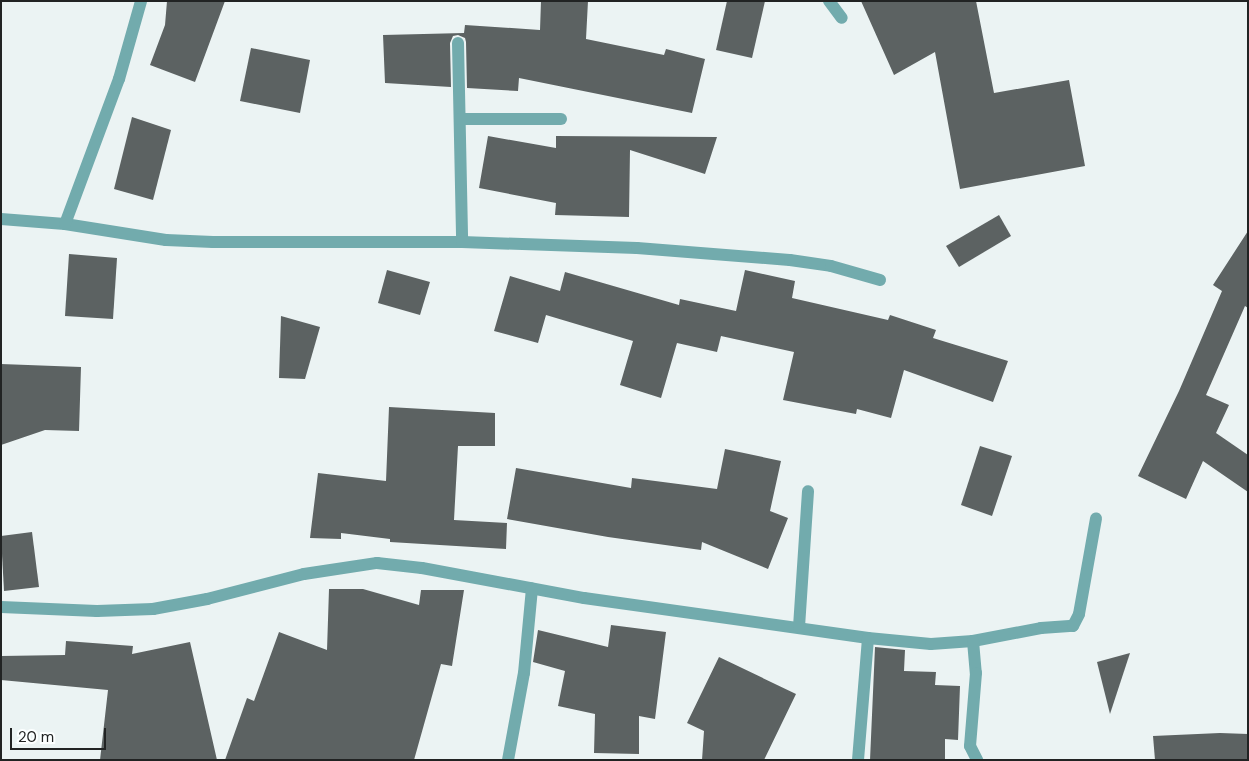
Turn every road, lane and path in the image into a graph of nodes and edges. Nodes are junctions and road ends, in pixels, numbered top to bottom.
1 (141, 1) edge
2 (829, 1) edge
3 (842, 18) dead end
4 (458, 43) dead end
5 (460, 120) junction
6 (561, 120) dead end
7 (1, 219) edge
8 (65, 224) junction
9 (462, 242) junction
10 (880, 280) dead end
11 (808, 491) dead end
12 (1096, 520) dead end
13 (532, 588) junction
14 (1, 607) edge
15 (799, 627) junction
16 (868, 638) junction
17 (973, 642) junction
18 (508, 760) edge
19 (858, 760) edge
20 (977, 760) edge

1 - 8 street
2 - 3 street
4 - 5 street
5 - 6 street
5 - 9 street
7 - 8 street
8 - 9 street
9 - 10 street
11 - 15 street
12 - 17 street
13 - 14 street
13 - 15 street
13 - 18 street
15 - 16 street
16 - 17 street
16 - 19 street
17 - 20 street

